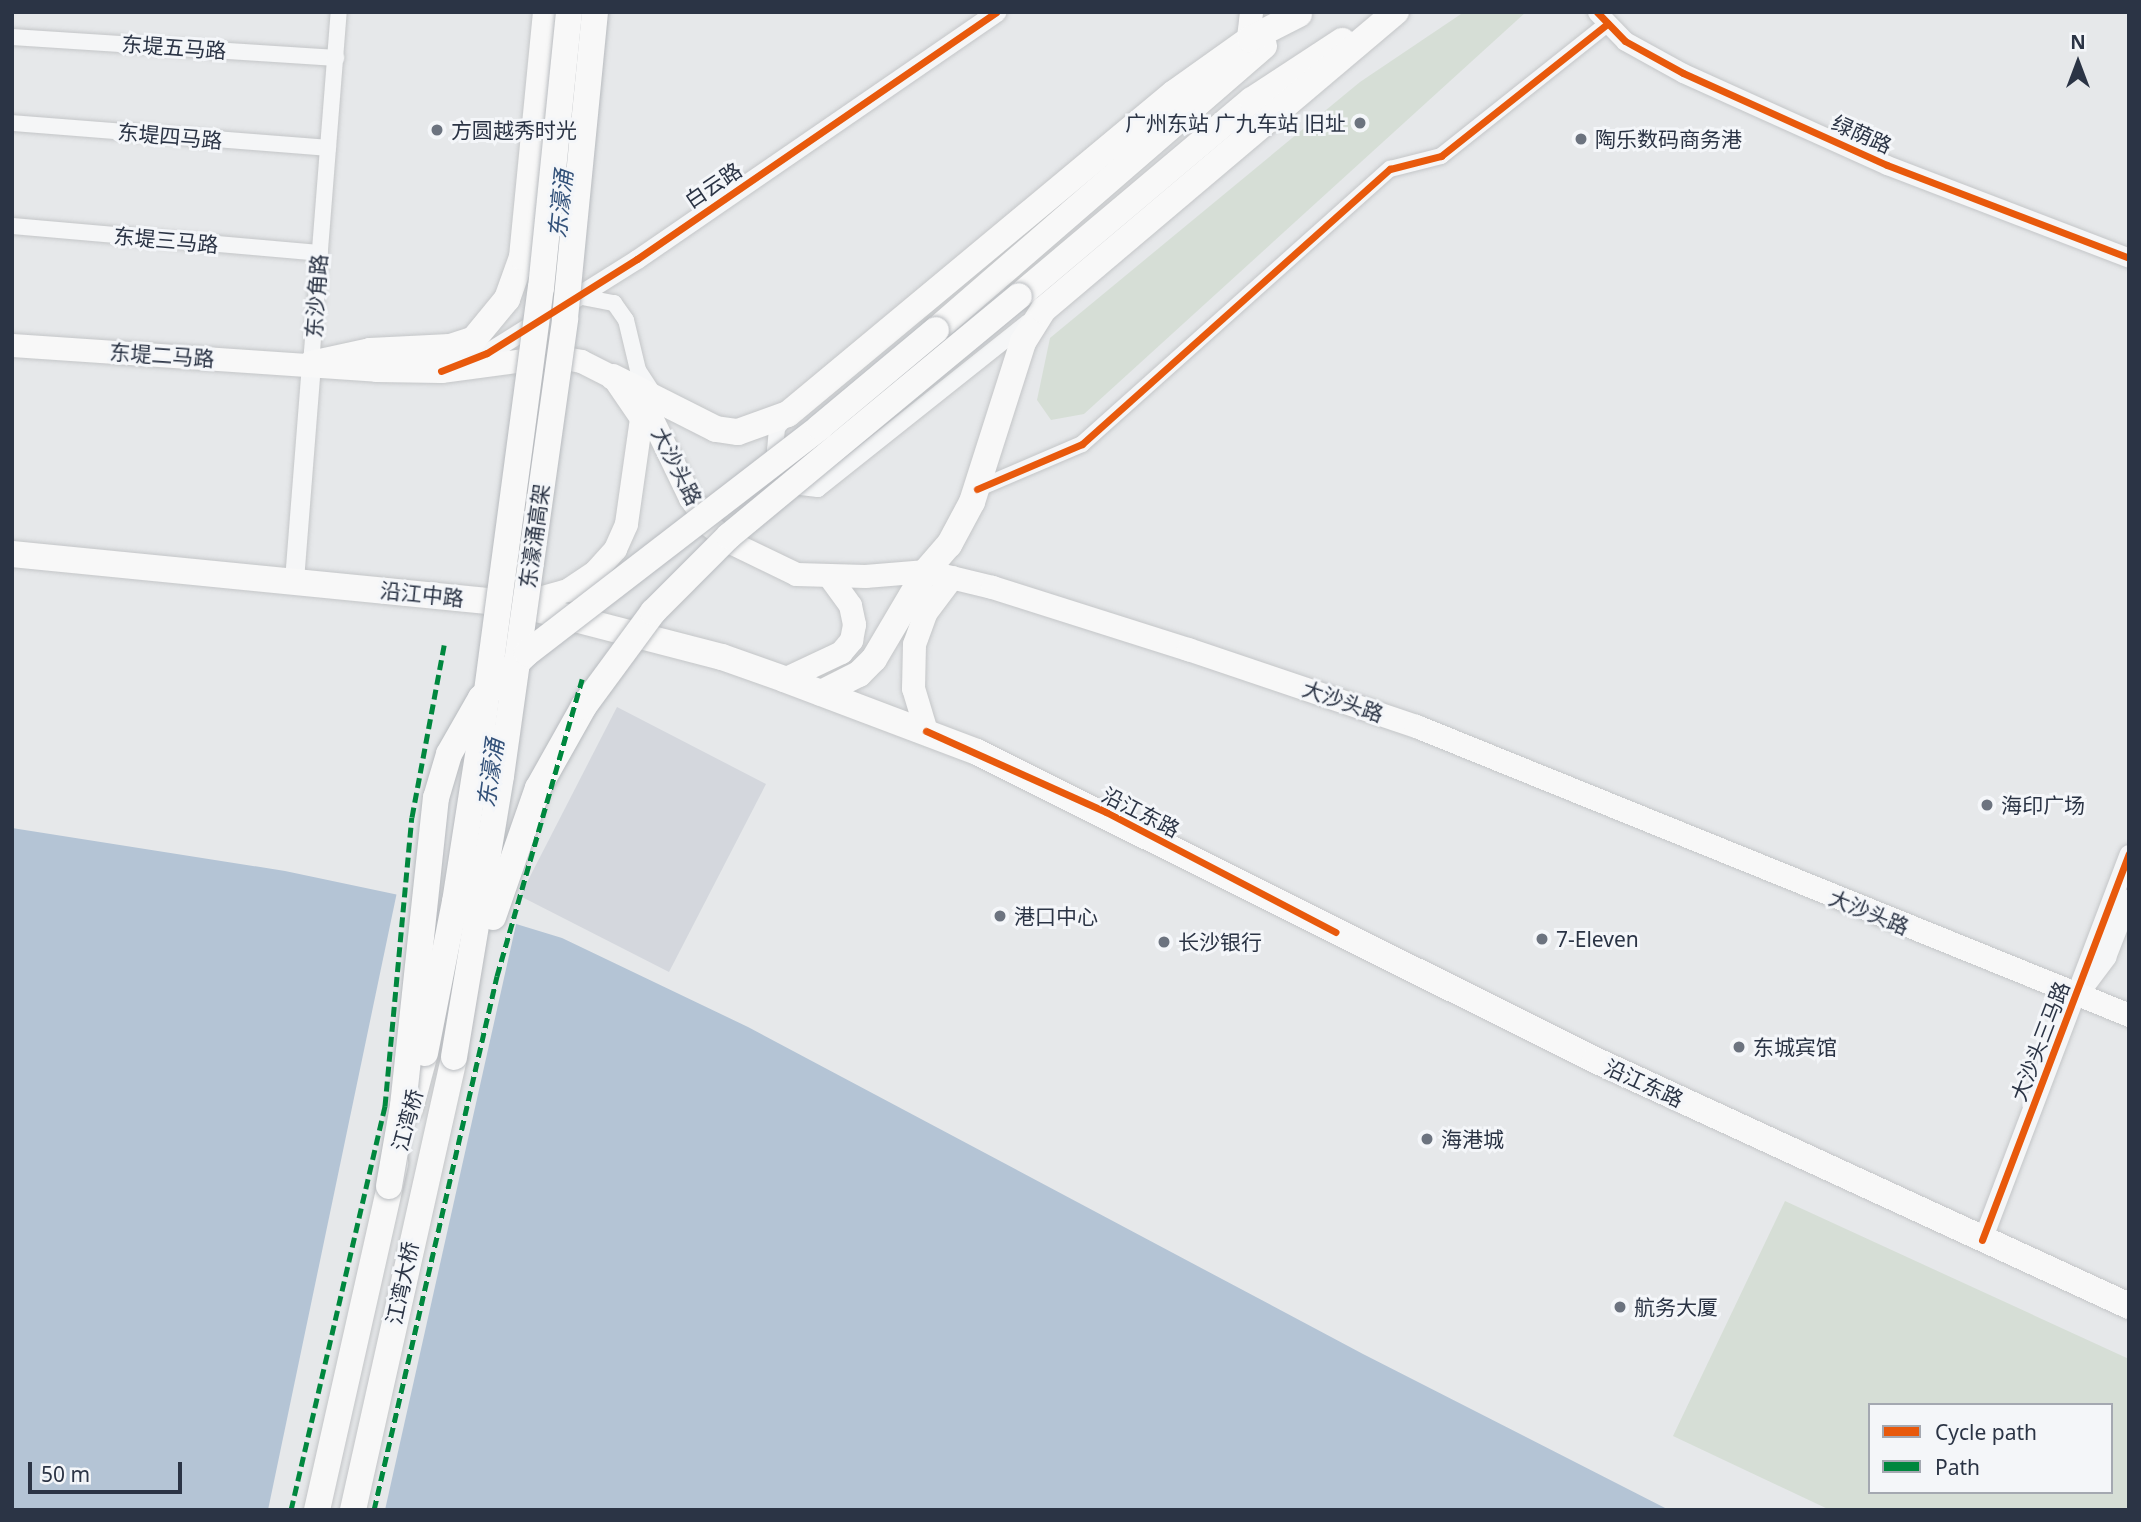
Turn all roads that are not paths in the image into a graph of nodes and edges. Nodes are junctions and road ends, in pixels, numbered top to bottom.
1 (339, 12) edge
2 (546, 12) edge
3 (569, 12) edge
4 (595, 12) edge
5 (996, 12) edge
6 (1251, 12) edge
7 (1394, 12) edge
8 (1301, 13) edge
9 (1603, 18) edge
10 (12, 37) edge
11 (1250, 39) junction
12 (336, 58) junction
13 (1242, 66) junction
14 (12, 123) edge
15 (328, 148) junction
16 (12, 226) edge
17 (320, 253) junction
18 (2129, 258) edge
19 (577, 296) junction
20 (1043, 310) junction
21 (12, 345) edge
22 (311, 364) junction
23 (441, 371) junction
24 (613, 377) junction
25 (659, 401) junction
26 (788, 414) junction
27 (977, 489) junction
28 (12, 554) edge
29 (926, 571) junction
30 (829, 576) junction
31 (953, 577) junction
32 (294, 580) junction
33 (517, 604) junction
34 (784, 679) junction
35 (821, 693) junction
36 (926, 731) junction
37 (2129, 854) edge
38 (2129, 898) edge
39 (2078, 997) junction
40 (2129, 1015) edge
41 (454, 1057) junction
42 (389, 1186) junction
43 (1982, 1240) junction
44 (2129, 1306) edge
45 (317, 1510) edge
46 (353, 1510) edge

1 - 12 street, 东沙角路
2 - 22 main road
3 - 42 main road, 江湾桥, bridge
4 - 41 main road, 东濠涌高架, bridge
5 - 19 street, 白云路
6 - 11 main road
7 - 20 main road
7 - 41 main road, bridge
8 - 11 main road
8 - 13 main road
9 - 18 street, 绿荫路
9 - 27 street
10 - 12 street, 东堤五马路
11 - 13 main road
11 - 26 main road
12 - 15 street, 东沙角路
13 - 42 main road, bridge
14 - 15 street, 东堤四马路
15 - 17 street, 东沙角路
16 - 17 street, 东堤三马路
17 - 22 street, 东沙角路
19 - 23 street, 白云路
19 - 25 street
20 - 26 street
20 - 27 main road
21 - 22 main road, 东堤二马路
22 - 23 main road, 东堤二马路
22 - 32 street, 东沙角路
23 - 24 main road, 东堤二马路
24 - 25 main road
24 - 30 main road, 大沙头路
24 - 33 main road
25 - 26 main road
27 - 29 main road
28 - 32 main road, 沿江中路
29 - 30 main road, 大沙头路
29 - 31 main road, 大沙头路
29 - 35 main road
30 - 34 main road
31 - 36 main road
31 - 39 main road, 大沙头路
32 - 33 main road, 沿江中路
33 - 34 main road, 沿江中路
34 - 35 main road, 沿江中路
35 - 36 main road, 沿江东路
36 - 43 main road, 沿江东路
37 - 39 street, 大沙头三马路
38 - 39 street, 大沙头三马路
39 - 40 main road, 大沙头路
39 - 43 street, 大沙头三马路
41 - 46 main road, 江湾大桥
42 - 45 main road, 江湾大桥
43 - 44 main road, 沿江东路

